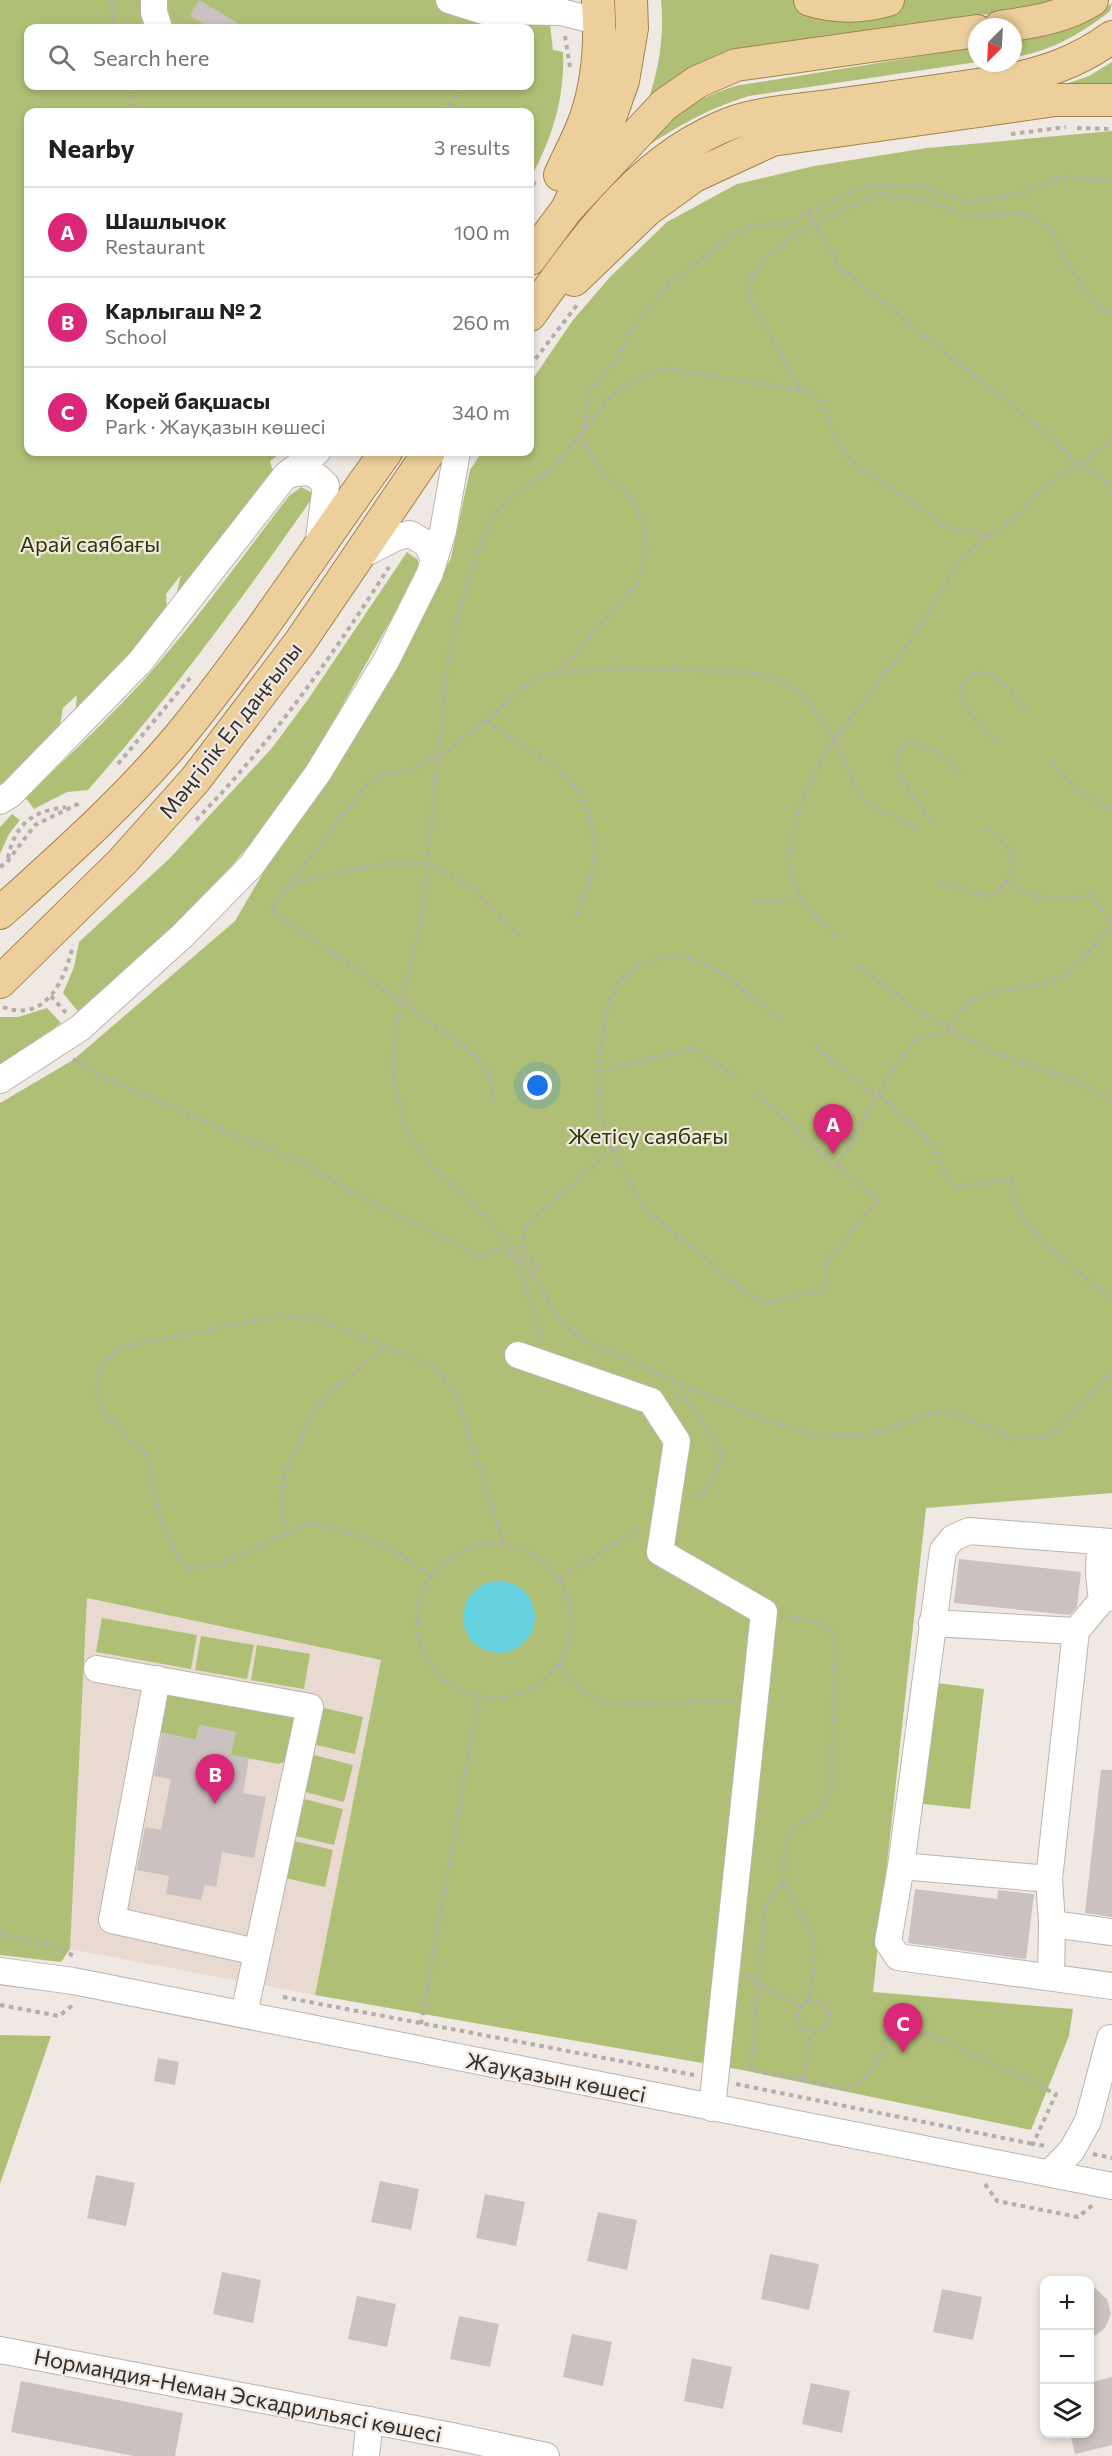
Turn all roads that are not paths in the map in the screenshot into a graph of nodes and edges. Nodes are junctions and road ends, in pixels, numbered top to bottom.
1 (154, 0) edge
2 (449, 0) edge
3 (631, 0) edge
4 (810, 0) edge
5 (888, 0) edge
6 (1092, 0) edge
7 (599, 11) edge
8 (1022, 23) edge
9 (158, 24) edge
10 (968, 31) edge
11 (1112, 37) edge
12 (1112, 100) edge
13 (567, 209) junction
14 (534, 228) edge
15 (534, 254) edge
16 (534, 310) edge
17 (534, 318) edge
18 (312, 456) edge
19 (383, 456) edge
20 (426, 456) edge
21 (456, 456) edge
22 (286, 475) junction
23 (317, 549) junction
24 (356, 558) junction
25 (434, 560) junction
26 (0, 801) edge
27 (0, 913) edge
28 (0, 982) edge
29 (0, 1080) edge
30 (518, 1354) dead end
31 (1106, 1541) edge
32 (1107, 1599) edge
33 (932, 1623) junction
34 (1076, 1631) junction
35 (97, 1669) dead end
36 (157, 1679) junction
37 (901, 1866) junction
38 (1049, 1880) junction
39 (1052, 1924) junction
40 (1112, 1932) edge
41 (257, 1952) junction
42 (0, 1971) edge
43 (1051, 1977) junction
44 (1112, 1986) edge
45 (246, 2003) junction
46 (1110, 2038) dead end
47 (711, 2108) junction
48 (1050, 2173) junction
49 (1112, 2186) edge
50 (0, 2349) edge
51 (370, 2420) junction
52 (366, 2456) edge
53 (546, 2456) edge

1 - 9 street
2 - 7 street
3 - 13 main road
4 - 5 main road
6 - 8 main road
7 - 14 main road
10 - 13 main road
11 - 16 main road
12 - 17 main road
13 - 15 main road
18 - 22 street
19 - 23 main road, Мәңгілік Ел даңғылы
20 - 24 main road, Мәңгілік Ел даңғылы
21 - 25 street
22 - 23 street
22 - 26 street
23 - 27 main road, Мәңгілік Ел даңғылы
24 - 25 street
24 - 28 main road, Мәңгілік Ел даңғылы
25 - 29 street
30 - 47 street
31 - 32 street
31 - 33 street
32 - 34 street
33 - 34 street
33 - 37 street
34 - 38 street
35 - 36 street
36 - 41 street
36 - 41 street
37 - 38 street
37 - 43 street
38 - 39 street
39 - 40 street
39 - 43 street
41 - 45 street
42 - 45 street, Жауқазын көшесі
43 - 44 street
45 - 47 street, Жауқазын көшесі
46 - 48 street
47 - 48 street, Жауқазын көшесі
48 - 49 street, Жауқазын көшесі
50 - 51 street, Нормандия-Неман Эскадрильясі көшесі
51 - 52 street
51 - 53 street, Нормандия-Неман Эскадрильясі көшесі

